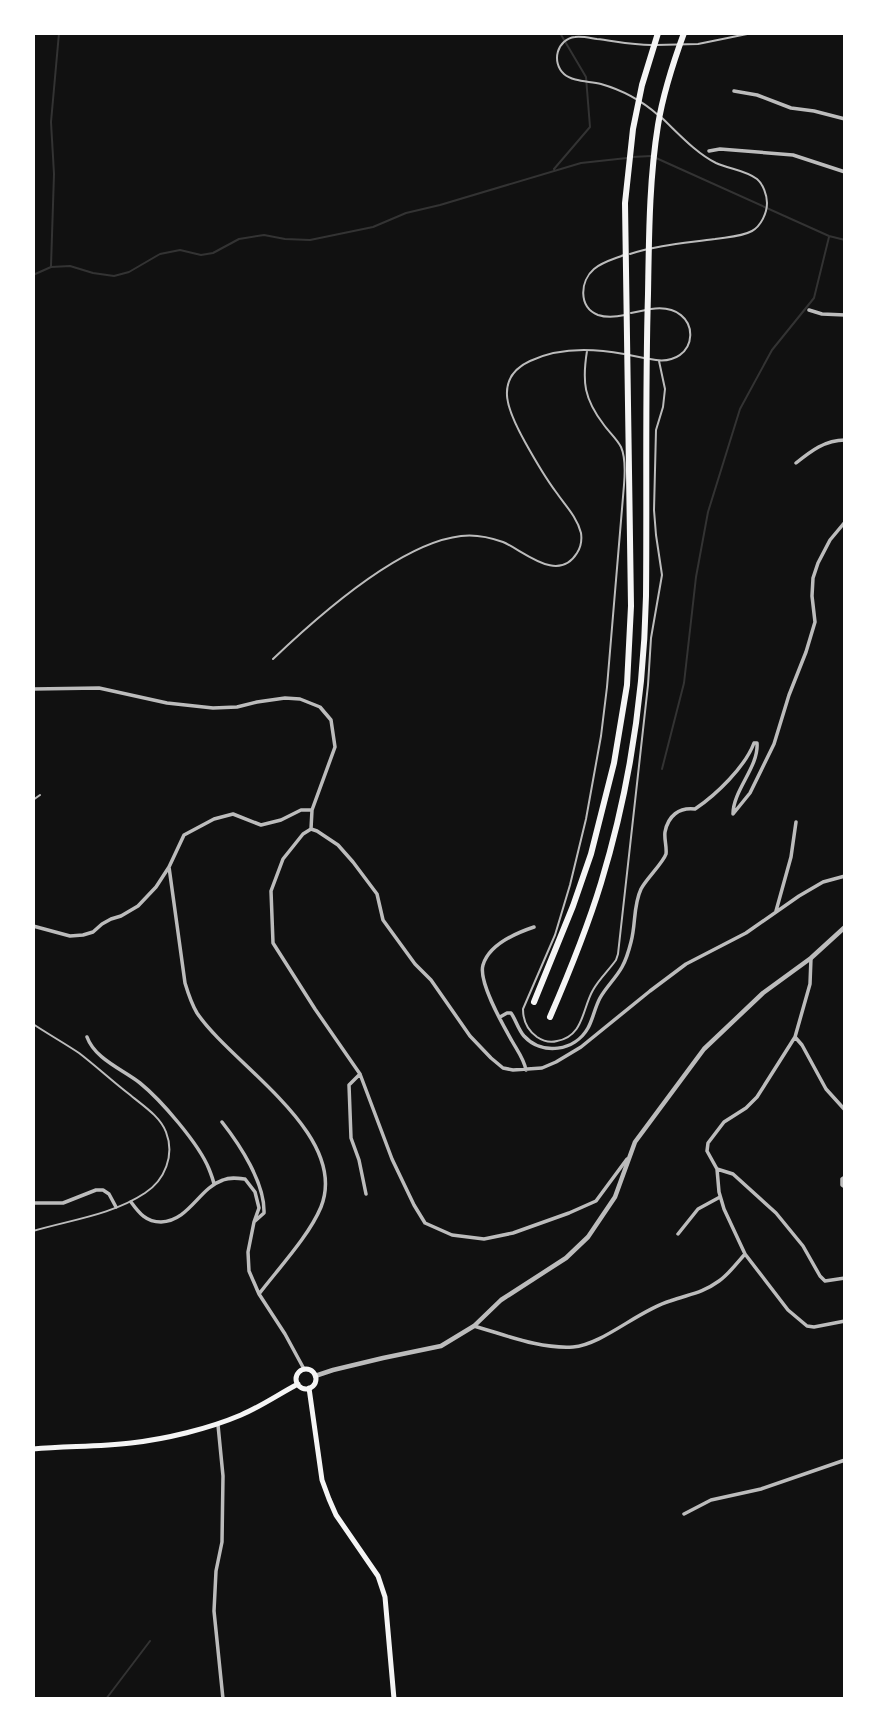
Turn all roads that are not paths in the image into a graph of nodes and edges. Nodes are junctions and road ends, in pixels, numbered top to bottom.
1 (658, 33) edge
2 (752, 33) edge
3 (683, 35) edge
4 (734, 91) dead end
5 (845, 119) edge
6 (709, 151) dead end
7 (845, 172) edge
8 (809, 310) dead end
9 (845, 315) edge
10 (587, 350) junction
11 (659, 361) junction
12 (845, 440) edge
13 (796, 463) dead end
14 (845, 522) edge
15 (273, 659) dead end
16 (33, 689) edge
17 (40, 795) dead end
18 (33, 800) edge
19 (312, 810) junction
20 (796, 822) dead end
21 (311, 829) junction
22 (169, 867) junction
23 (845, 876) edge
24 (775, 914) junction
25 (33, 926) edge
26 (534, 927) dead end
27 (845, 927) edge
28 (810, 958) junction
29 (534, 1002) dead end
30 (500, 1017) junction
31 (550, 1017) dead end
32 (33, 1024) edge
33 (87, 1037) dead end
34 (795, 1037) junction
35 (526, 1070) junction
36 (359, 1074) junction
37 (845, 1110) edge
38 (222, 1122) dead end
39 (627, 1159) junction
40 (717, 1169) junction
41 (845, 1177) edge
42 (214, 1184) junction
43 (845, 1188) edge
44 (366, 1194) dead end
45 (720, 1197) junction
46 (131, 1202) junction
47 (33, 1203) edge
48 (116, 1207) junction
49 (254, 1222) junction
50 (33, 1231) edge
51 (678, 1234) dead end
52 (745, 1254) junction
53 (845, 1278) edge
54 (259, 1294) junction
55 (845, 1321) edge
56 (474, 1326) junction
57 (304, 1369) junction
58 (315, 1376) junction
59 (298, 1384) junction
60 (309, 1388) junction
61 (218, 1423) junction
62 (33, 1450) edge
63 (845, 1460) edge
64 (684, 1514) dead end
65 (223, 1699) edge
66 (394, 1699) edge

1 - 29 highway
2 - 11 lane
3 - 31 highway
4 - 5 street
6 - 7 street
8 - 9 street
10 - 11 lane
10 - 11 lane
10 - 15 lane
12 - 13 street
14 - 30 street
16 - 19 street
17 - 18 lane
19 - 21 street
19 - 22 street
20 - 24 street
21 - 35 street
21 - 36 street
22 - 25 street
22 - 54 street
23 - 24 street
24 - 35 street
26 - 30 street
27 - 28 street
28 - 34 street
28 - 39 street
30 - 35 street
32 - 46 lane
33 - 42 street
34 - 37 street
34 - 40 street
36 - 39 street
36 - 44 street
38 - 49 street
39 - 56 street
40 - 45 street
40 - 53 street
41 - 43 street
42 - 46 street
42 - 49 street
45 - 51 street
45 - 52 street
46 - 48 lane
47 - 48 street
48 - 50 lane
49 - 54 street
52 - 55 street
52 - 56 street
54 - 57 street
56 - 58 street
57 - 58 main road
57 - 59 main road
58 - 60 main road
59 - 60 main road
59 - 61 main road
60 - 66 main road
61 - 62 main road
61 - 65 street
63 - 64 street

